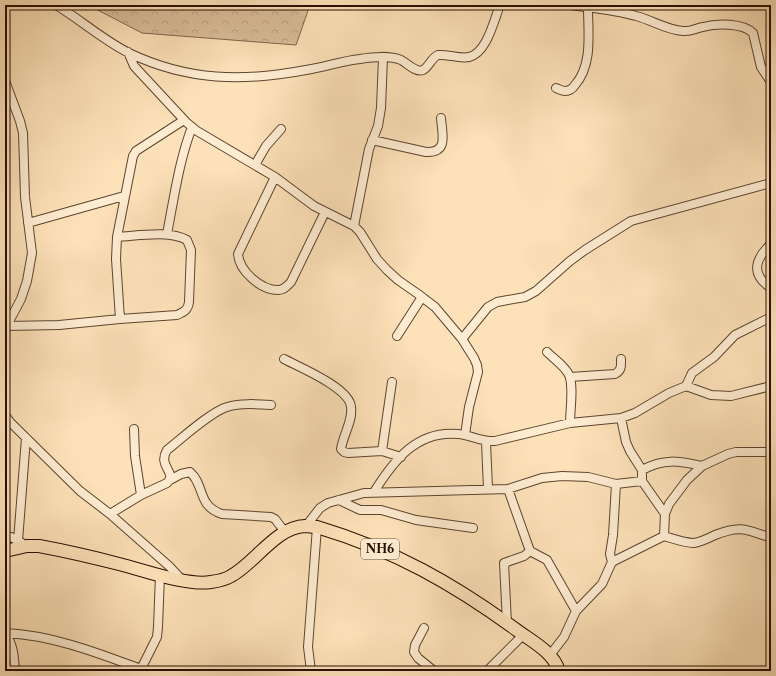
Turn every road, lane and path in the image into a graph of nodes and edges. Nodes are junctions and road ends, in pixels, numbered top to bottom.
1 (56, 5) edge
2 (500, 5) edge
3 (570, 5) edge
4 (588, 8) junction
5 (128, 52) junction
6 (383, 57) junction
7 (5, 81) edge
8 (771, 82) edge
9 (556, 88) dead end
10 (441, 118) dead end
11 (184, 120) junction
12 (192, 127) junction
13 (281, 129) dead end
14 (372, 140) junction
15 (255, 165) junction
16 (274, 177) junction
17 (771, 183) edge
18 (124, 196) junction
19 (325, 212) junction
20 (28, 223) junction
21 (354, 226) junction
22 (167, 234) junction
23 (117, 237) junction
24 (771, 244) edge
25 (771, 288) edge
26 (422, 297) junction
27 (771, 317) edge
28 (120, 319) junction
29 (6, 328) edge
30 (397, 336) dead end
31 (462, 339) junction
32 (547, 352) dead end
33 (284, 359) dead end
34 (621, 359) dead end
35 (570, 377) junction
36 (392, 382) dead end
37 (686, 386) junction
38 (771, 386) edge
39 (271, 405) dead end
40 (5, 415) edge
41 (621, 418) junction
42 (570, 423) junction
43 (134, 429) dead end
44 (465, 435) junction
45 (26, 438) junction
46 (486, 442) junction
47 (382, 451) junction
48 (771, 452) edge
49 (401, 457) junction
50 (702, 466) junction
51 (642, 470) junction
52 (170, 480) junction
53 (642, 481) junction
54 (616, 484) junction
55 (488, 489) junction
56 (508, 489) junction
57 (374, 492) junction
58 (141, 495) junction
59 (340, 500) junction
60 (110, 514) junction
61 (665, 514) junction
62 (311, 526) junction
63 (473, 528) dead end
64 (285, 532) junction
65 (5, 536) edge
66 (664, 536) junction
67 (771, 538) edge
68 (23, 543) junction
69 (5, 551) edge
70 (530, 551) junction
71 (612, 562) junction
72 (160, 574) junction
73 (183, 580) junction
74 (576, 611) junction
75 (507, 623) junction
76 (424, 628) dead end
77 (5, 634) edge
78 (523, 634) junction
79 (550, 655) junction
80 (140, 670) edge
81 (15, 671) edge
82 (311, 671) edge
83 (434, 671) edge
84 (487, 671) edge
85 (559, 671) edge

1 - 5 street
2 - 6 street
3 - 4 street
4 - 8 street
4 - 9 street
5 - 6 street
5 - 11 street
6 - 14 street
7 - 20 street
10 - 14 street
11 - 12 street
11 - 18 street
12 - 15 street
12 - 22 street
13 - 15 street
14 - 21 street
15 - 16 street
16 - 19 street
16 - 19 street
17 - 31 street
18 - 20 street
18 - 23 street
19 - 21 street
20 - 29 street
21 - 26 street
22 - 23 street
22 - 28 street
23 - 28 street
24 - 25 street
26 - 30 street
26 - 31 street
27 - 37 street
28 - 29 street
31 - 44 street
32 - 35 street
33 - 47 street
34 - 35 street
35 - 42 street
36 - 47 street
37 - 38 street
37 - 41 street
39 - 52 street
40 - 45 street
41 - 42 street
41 - 51 street
42 - 46 street
43 - 58 street
44 - 46 street
44 - 49 street
45 - 60 street
45 - 68 street
46 - 55 street
47 - 49 street
48 - 50 street
49 - 57 street
50 - 51 street
50 - 61 street
51 - 53 street
52 - 58 street
52 - 64 street
53 - 54 street
53 - 61 street
54 - 56 street
54 - 71 street
55 - 56 street
55 - 57 street
56 - 70 street
57 - 59 street
58 - 60 street
59 - 62 street
59 - 63 street
60 - 73 street
61 - 66 street
62 - 64 highway
62 - 75 highway, NH6
62 - 82 street
64 - 73 highway
65 - 68 street
66 - 67 street
66 - 71 street
68 - 69 highway
68 - 72 highway
70 - 74 street
70 - 75 street
71 - 74 street
72 - 73 highway
72 - 80 street
74 - 79 street
75 - 78 highway, NH6
76 - 83 street
77 - 80 street
77 - 81 street
78 - 79 highway, NH6
78 - 84 street
79 - 85 highway, NH6

